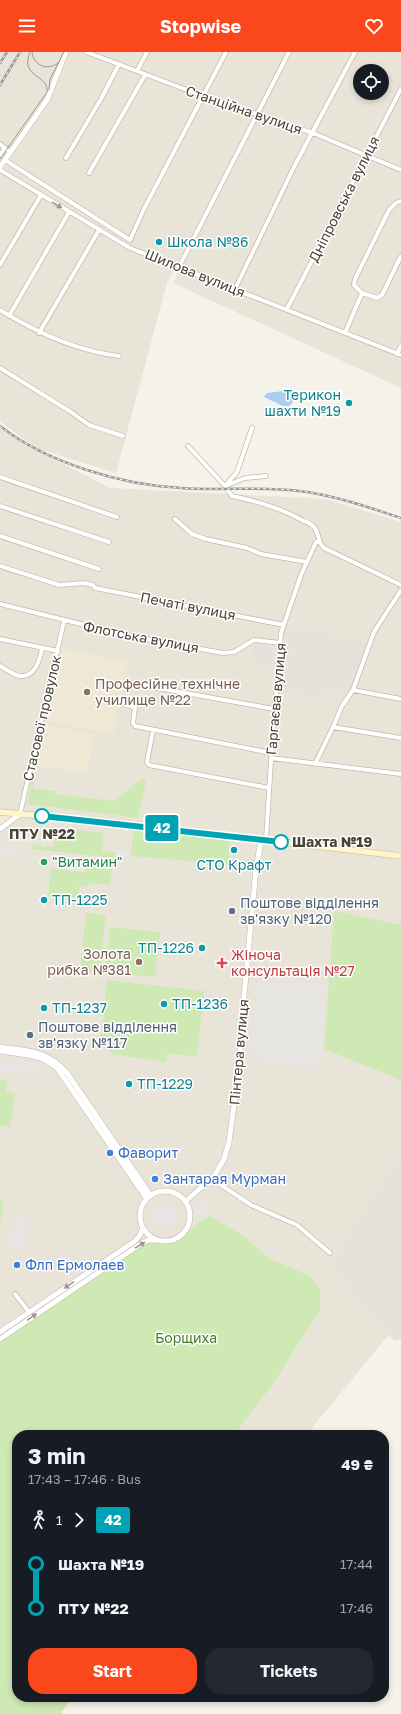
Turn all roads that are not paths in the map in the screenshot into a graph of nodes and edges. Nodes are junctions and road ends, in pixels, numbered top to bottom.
1 (66, 52) edge
2 (86, 52) edge
3 (147, 52) edge
4 (226, 52) edge
5 (289, 52) edge
6 (355, 52) edge
7 (119, 64) junction
8 (137, 71) junction
9 (145, 75) junction
10 (401, 89) edge
11 (203, 96) junction
12 (258, 115) junction
13 (313, 133) junction
14 (0, 144) edge
15 (5, 148) junction
16 (10, 152) junction
17 (0, 155) edge
18 (366, 155) junction
19 (66, 158) dead end
20 (4, 160) junction
21 (0, 168) edge
22 (401, 170) edge
23 (89, 173) dead end
24 (41, 195) junction
25 (401, 201) edge
26 (69, 212) junction
27 (99, 230) junction
28 (401, 256) edge
29 (0, 265) edge
30 (178, 267) junction
31 (235, 289) junction
32 (362, 293) junction
33 (287, 309) junction
34 (0, 310) edge
35 (9, 316) junction
36 (39, 333) junction
37 (345, 333) junction
38 (401, 346) edge
39 (399, 355) edge
40 (119, 356) dead end
41 (0, 368) edge
42 (252, 428) dead end
43 (123, 436) dead end
44 (188, 446) dead end
45 (266, 476) dead end
46 (0, 477) edge
47 (225, 486) junction
48 (0, 506) edge
49 (117, 517) dead end
50 (175, 519) dead end
51 (0, 536) edge
52 (109, 542) dead end
53 (319, 542) junction
54 (307, 562) junction
55 (0, 566) edge
56 (99, 569) dead end
57 (401, 585) edge
58 (401, 590) edge
59 (0, 604) edge
60 (64, 621) junction
61 (284, 625) junction
62 (0, 639) edge
63 (280, 643) junction
64 (42, 648) junction
65 (58, 651) junction
66 (0, 666) edge
67 (130, 683) dead end
68 (353, 690) junction
69 (401, 699) edge
70 (126, 705) dead end
71 (274, 709) junction
72 (333, 727) junction
73 (153, 730) junction
74 (401, 738) edge
75 (271, 756) junction
76 (315, 764) junction
77 (401, 774) edge
78 (269, 788) junction
79 (0, 812) edge
80 (20, 814) junction
81 (0, 829) edge
82 (263, 840) junction
83 (401, 856) edge
84 (0, 1047) edge
85 (0, 1051) edge
86 (79, 1094) junction
87 (215, 1174) junction
88 (149, 1197) junction
89 (186, 1201) junction
90 (143, 1228) junction
91 (158, 1240) junction
92 (330, 1253) dead end
93 (15, 1294) dead end
94 (29, 1312) junction
95 (1, 1335) edge

1 - 16 street
2 - 7 street, Станційна вулиця
3 - 8 street
4 - 11 street
5 - 12 street
6 - 13 street
7 - 8 street, Станційна вулиця
7 - 19 street
8 - 9 street, Станційна вулиця
9 - 11 street, Станційна вулиця
9 - 23 street
10 - 18 street, Дніпровська вулиця
11 - 12 street, Станційна вулиця
11 - 20 street, Шилова вулиця
12 - 13 street, Станційна вулиця
12 - 30 street
13 - 18 street, Станційна вулиця
13 - 31 street
14 - 15 street
15 - 16 street
15 - 17 street
16 - 20 street
18 - 22 street, Станційна вулиця
18 - 33 street, Дніпровська вулиця
20 - 21 street
21 - 24 street, Шилова вулиця
24 -> 26 street, Шилова вулиця
24 - 29 street
25 - 32 street
26 - 27 street, Шилова вулиця
26 - 35 street
27 - 30 street, Шилова вулиця
27 - 36 street
28 - 32 street
30 - 31 street, Шилова вулиця
31 - 33 street, Шилова вулиця
32 - 37 street
33 - 37 street, Шилова вулиця
34 - 35 street
35 - 36 street
36 - 40 street
37 - 39 street, Шилова вулиця
38 - 39 street
41 - 43 street
42 - 47 street
44 - 47 street
45 - 47 street
46 - 49 street
47 - 53 street
48 - 52 street
50 - 54 street
51 - 56 street
53 - 54 street, Гаргаєва вулиця
53 - 57 street
54 - 61 street, Гаргаєва вулиця
55 - 61 street, Печаті вулиця
58 - 68 street
59 - 60 street, Флотська вулиця
60 - 63 street, Флотська вулиця
60 - 65 street, Стасової провулок
61 - 63 street, Гаргаєва вулиця
62 - 64 street
63 - 71 street, Гаргаєва вулиця
64 - 65 street
64 - 66 street
65 - 80 street, Стасової провулок
67 - 71 street
68 - 69 street
68 - 72 street
70 - 73 street
71 - 75 street, Гаргаєва вулиця
72 - 74 street
72 - 76 street
73 - 75 street
73 - 78 street
75 - 76 street
75 - 78 street, Гаргаєва вулиця
76 - 77 street
78 - 82 street, Гаргаєва вулиця
79 - 80 main road
80 - 81 street
80 - 82 main road
82 - 83 main road
82 - 87 street, Пінтера вулиця
84 - 86 street
85 - 86 street
86 - 88 street
87 - 89 street, Пінтера вулиця
87 - 92 street
88 - 89 street
88 - 90 street
89 - 91 street
90 - 91 street
90 -> 94 street
95 -> 91 street
93 - 94 street
94 - 95 street

